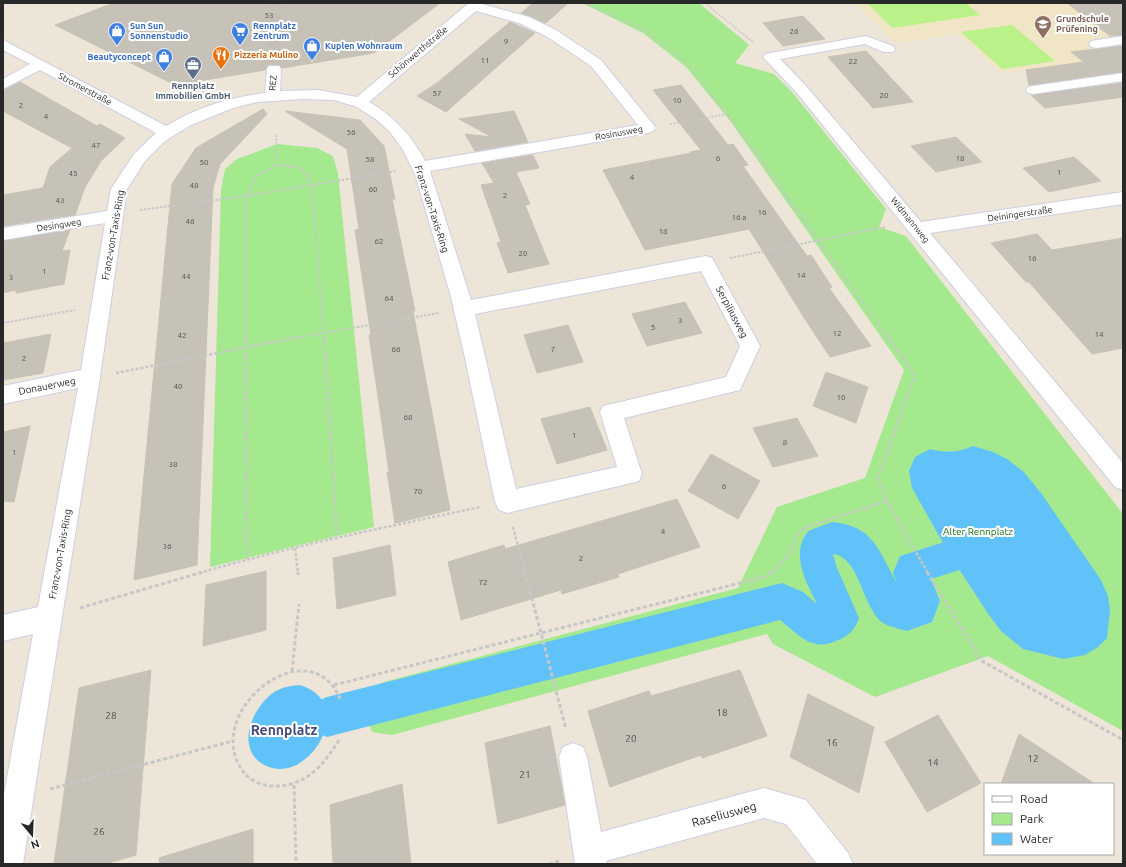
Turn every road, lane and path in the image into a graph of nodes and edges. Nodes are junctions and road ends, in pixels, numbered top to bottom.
1 (585, 3) edge
2 (705, 3) edge
3 (475, 4) edge
4 (1123, 40) edge
5 (3, 44) edge
6 (1096, 44) dead end
7 (888, 49) dead end
8 (770, 57) junction
9 (40, 64) junction
10 (274, 69) tunnel mouth
11 (1123, 77) edge
12 (3, 85) edge
13 (1033, 90) dead end
14 (272, 96) junction
15 (360, 102) junction
16 (728, 114) junction
17 (648, 128) junction
18 (167, 133) junction
19 (276, 134) dead end
20 (277, 165) junction
21 (421, 167) junction
22 (312, 185) junction
23 (246, 196) junction
24 (1123, 198) edge
25 (115, 216) junction
26 (917, 229) junction
27 (3, 234) edge
28 (818, 240) junction
29 (706, 263) junction
30 (101, 305) junction
31 (464, 309) junction
32 (3, 323) edge
33 (324, 332) junction
34 (246, 348) junction
35 (90, 378) junction
36 (3, 395) edge
37 (1123, 480) edge
38 (887, 501) junction
39 (507, 502) junction
40 (337, 537) junction
41 (295, 548) junction
42 (247, 559) junction
43 (298, 575) dead end
44 (299, 604) dead end
45 (49, 617) junction
46 (3, 628) edge
47 (541, 633) junction
48 (292, 671) junction
49 (334, 685) junction
50 (341, 701) dead end
51 (339, 740) dead end
52 (1123, 740) edge
53 (233, 741) junction
54 (573, 757) joint
55 (294, 785) junction
56 (18, 797) junction
57 (590, 858) edge
58 (7, 864) edge
59 (296, 864) edge
60 (837, 864) edge

1 - 16 path
2 - 8 path
3 - 15 street, Schönwerthstraße
3 - 17 street, Rosinusweg
4 - 6 street
5 - 9 street, Stromerstraße
7 - 8 street
8 - 26 street, Widmannweg
9 - 12 street
9 - 18 street, Stromerstraße
10 - 14 street, REZ
11 - 13 street
14 - 15 street, Franz-von-Taxis-Ring
14 - 18 street, Franz-von-Taxis-Ring
15 - 21 street, Franz-von-Taxis-Ring
16 - 17 path
16 - 28 path
17 - 21 street, Rosinusweg
18 - 25 street, Franz-von-Taxis-Ring
19 - 20 path
20 - 22 path
20 - 23 path
21 - 22 path
21 - 31 street, Franz-von-Taxis-Ring
22 - 23 path
22 - 33 path
23 - 25 path
23 - 34 path
24 - 26 street, Deiningerstraße
25 - 27 street, Desingweg
25 - 30 street, Franz-von-Taxis-Ring
26 - 28 path
26 - 37 street, Widmannweg
28 - 29 path
28 - 38 path
29 - 31 street
29 - 39 street, Serpiliusweg
30 - 32 path
30 - 35 street, Franz-von-Taxis-Ring
31 - 33 path
31 - 39 street, Franz-von-Taxis-Ring
33 - 34 path
33 - 40 path
34 - 35 path
34 - 42 path
35 - 36 street, Donauerweg
35 - 45 street, Franz-von-Taxis-Ring
38 - 47 path
38 - 52 path
39 - 40 path
39 - 47 path
40 - 41 path
41 - 42 path
41 - 43 path
42 - 45 path
44 - 48 path
45 - 46 street
45 - 56 street, Franz-von-Taxis-Ring
47 - 49 path
47 - 54 path
48 - 49 path
48 - 53 path
49 - 50 path
51 - 55 path
53 - 55 path
53 - 56 path
54 - 57 street
55 - 59 path
56 - 58 street, Franz-von-Taxis-Ring
57 - 60 street, Raseliusweg

